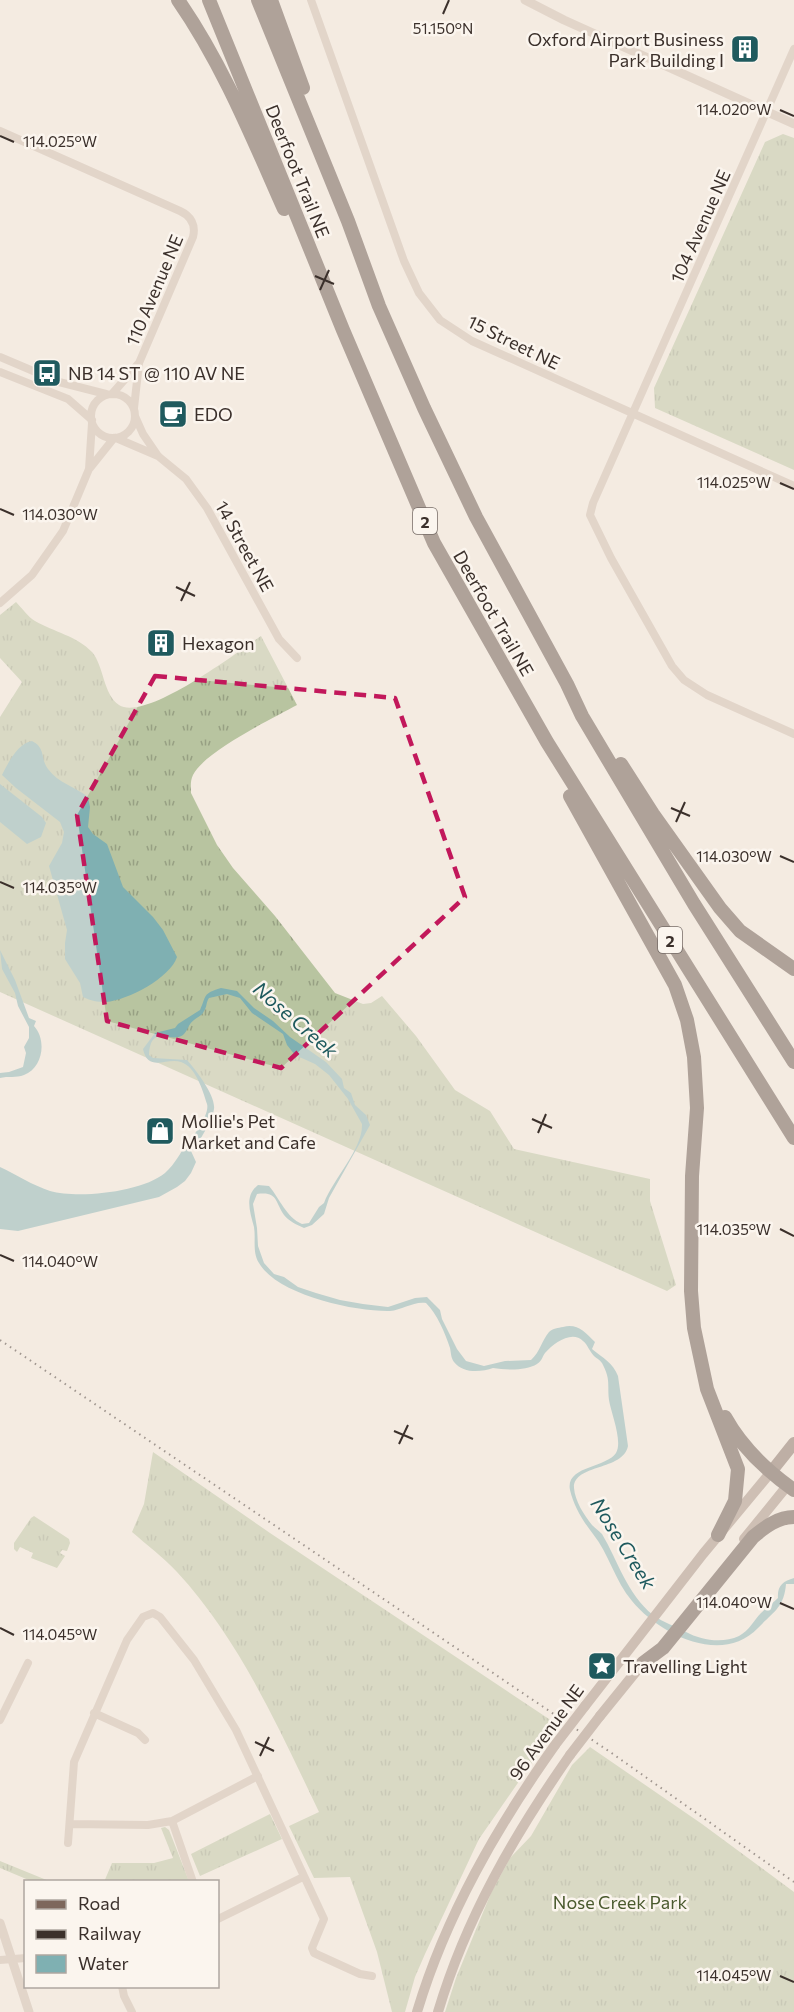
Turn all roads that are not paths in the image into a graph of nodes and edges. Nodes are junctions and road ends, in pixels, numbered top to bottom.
1 (178, 0) edge
2 (209, 0) edge
3 (258, 0) edge
4 (271, 0) edge
5 (311, 0) edge
6 (525, 0) edge
7 (794, 50) edge
8 (766, 112) junction
9 (794, 124) edge
10 (0, 131) edge
11 (348, 221) junction
12 (343, 330) junction
13 (0, 357) edge
14 (139, 363) junction
15 (21, 366) junction
16 (0, 371) edge
17 (110, 394) junction
18 (134, 408) junction
19 (633, 414) junction
20 (135, 416) junction
21 (92, 421) junction
22 (115, 438) junction
23 (158, 456) junction
24 (89, 469) junction
25 (794, 486) edge
26 (0, 603) edge
27 (297, 658) dead end
28 (567, 684) junction
29 (794, 734) edge
30 (547, 742) junction
31 (740, 931) junction
32 (794, 969) edge
33 (794, 976) edge
34 (794, 1062) edge
35 (794, 1138) edge
36 (699, 1360) junction
37 (794, 1443) edge
38 (771, 1472) junction
39 (792, 1484) edge
40 (794, 1517) edge
41 (718, 1535) junction
42 (703, 1594) junction
43 (28, 1663) dead end
44 (643, 1663) joint
45 (94, 1713) junction
46 (0, 1720) edge
47 (145, 1740) dead end
48 (258, 1776) junction
49 (172, 1821) junction
50 (71, 1824) junction
51 (68, 1843) dead end
52 (303, 1876) junction
53 (194, 1880) edge
54 (219, 1918) edge
55 (0, 1923) edge
56 (24, 1958) edge
57 (0, 1960) edge
58 (12, 1960) junction
59 (372, 1976) dead end
60 (122, 1988) edge
61 (29, 2012) edge
62 (132, 2012) edge
63 (417, 2012) edge
64 (438, 2012) edge

1 - 12 highway
2 - 12 highway, Deerfoot Trail NE / 2
3 - 11 highway, Deerfoot Trail NE / 2
4 - 11 highway
5 - 19 street, 15 Street NE
6 - 8 street
7 - 8 street, 104 Avenue NE
8 - 9 street
8 - 19 street, 104 Avenue NE
10 - 14 street, 110 Avenue NE
11 - 28 highway, Deerfoot Trail NE / 2
12 - 30 highway, Deerfoot Trail NE / 2
13 - 15 street
14 - 17 street, 110 Avenue NE
14 - 18 street, 110 Avenue NE
15 - 16 street
15 - 17 street
16 - 21 street
17 - 18 street
17 - 21 street
18 - 20 street
19 - 25 street, 15 Street NE
19 - 29 street, 104 Avenue NE
20 - 22 street
20 - 23 street, 14 Street NE
21 - 22 street
21 - 24 street
22 - 23 street, 14 Street NE
22 - 24 street
23 - 27 street, 14 Street NE
24 - 26 street
28 - 31 highway
28 - 34 highway, Deerfoot Trail NE / 2
30 - 35 highway, Deerfoot Trail NE / 2
30 - 36 highway
31 - 32 highway
31 - 33 highway
36 - 38 highway
36 - 41 highway
37 - 38 main road
38 - 39 highway
38 - 41 main road, 96 Avenue NE
39 - 42 main road
40 - 42 highway
41 - 63 main road, 96 Avenue NE, bridge
42 - 44 highway
43 - 46 street
44 - 64 main road, 96 Avenue NE, bridge
45 - 47 street
45 - 48 street
45 - 50 street
48 - 49 street
48 - 52 street
49 - 50 street
49 - 53 street
50 - 51 street
52 - 54 street
52 - 59 street
55 - 58 street
56 - 58 street
57 - 58 street
58 - 61 street
60 - 62 street

